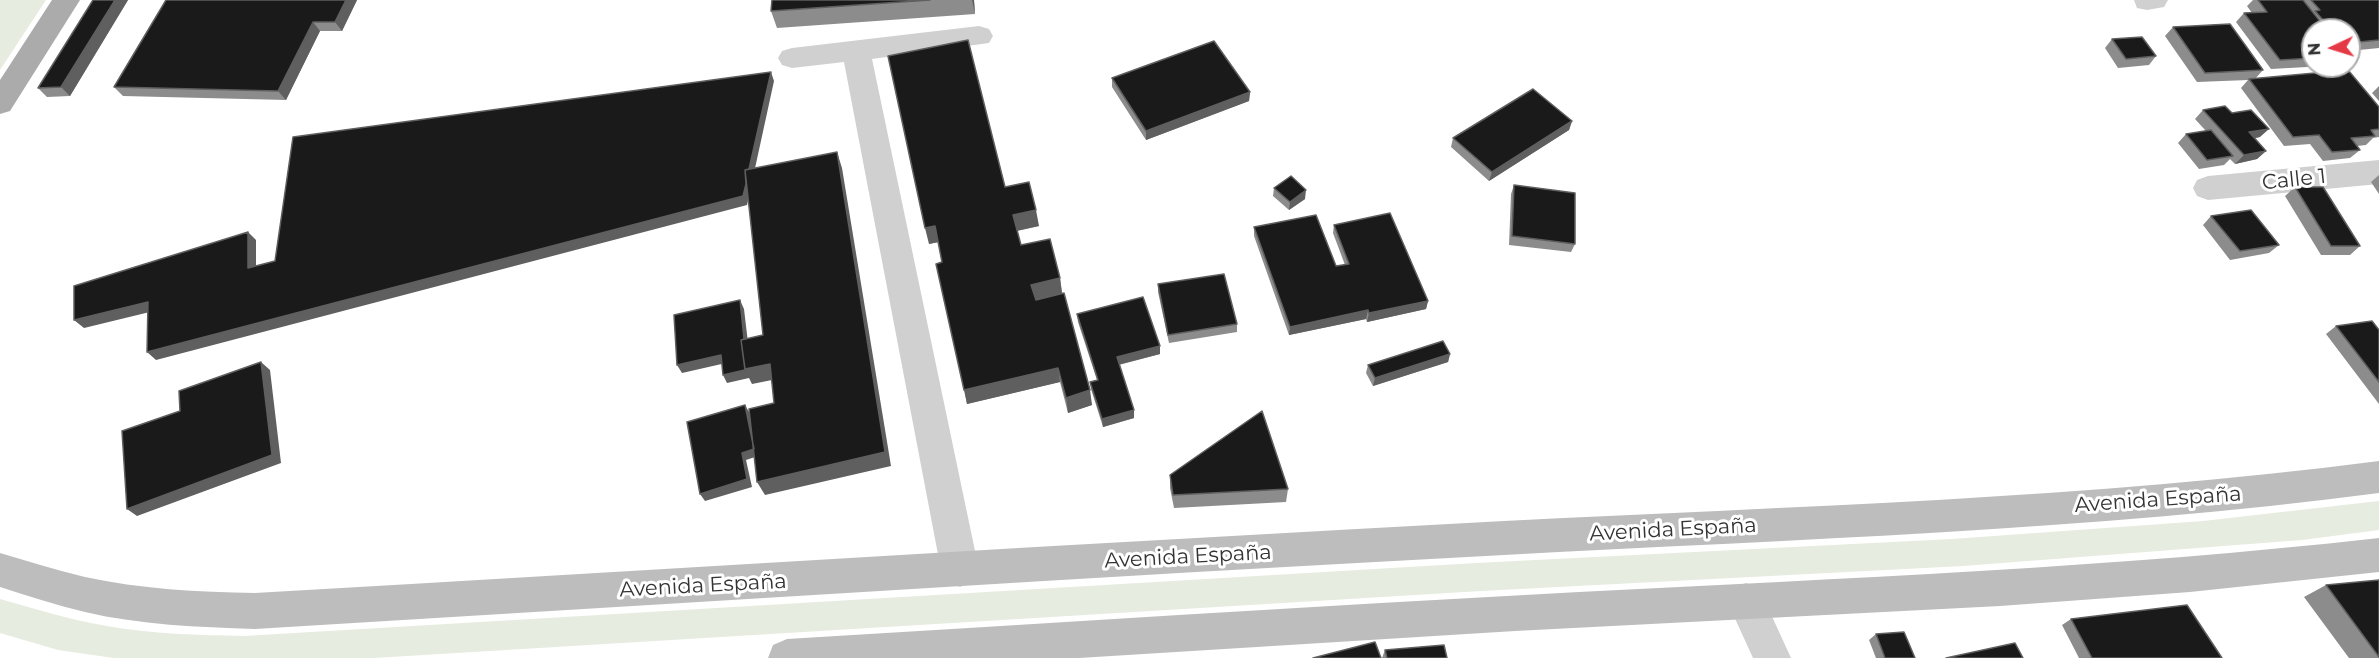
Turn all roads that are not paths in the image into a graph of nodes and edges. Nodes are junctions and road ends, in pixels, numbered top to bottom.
1 (66, 0) edge
2 (979, 36) dead end
3 (856, 51) junction
4 (792, 58) dead end
5 (0, 103) edge
6 (2379, 172) edge
7 (2208, 188) dead end
8 (2379, 477) edge
9 (2379, 555) edge
10 (0, 570) edge
11 (960, 570) junction
12 (1746, 602) junction
13 (883, 655) edge
14 (787, 658) edge
15 (1772, 658) edge

1 - 5 main road
2 - 3 street
3 - 4 street
3 - 11 street
6 - 7 street, Calle 1
8 - 11 main road, Avenida España
9 - 12 main road
10 - 11 main road, Avenida España
12 - 13 main road
12 - 15 street
13 - 14 main road

